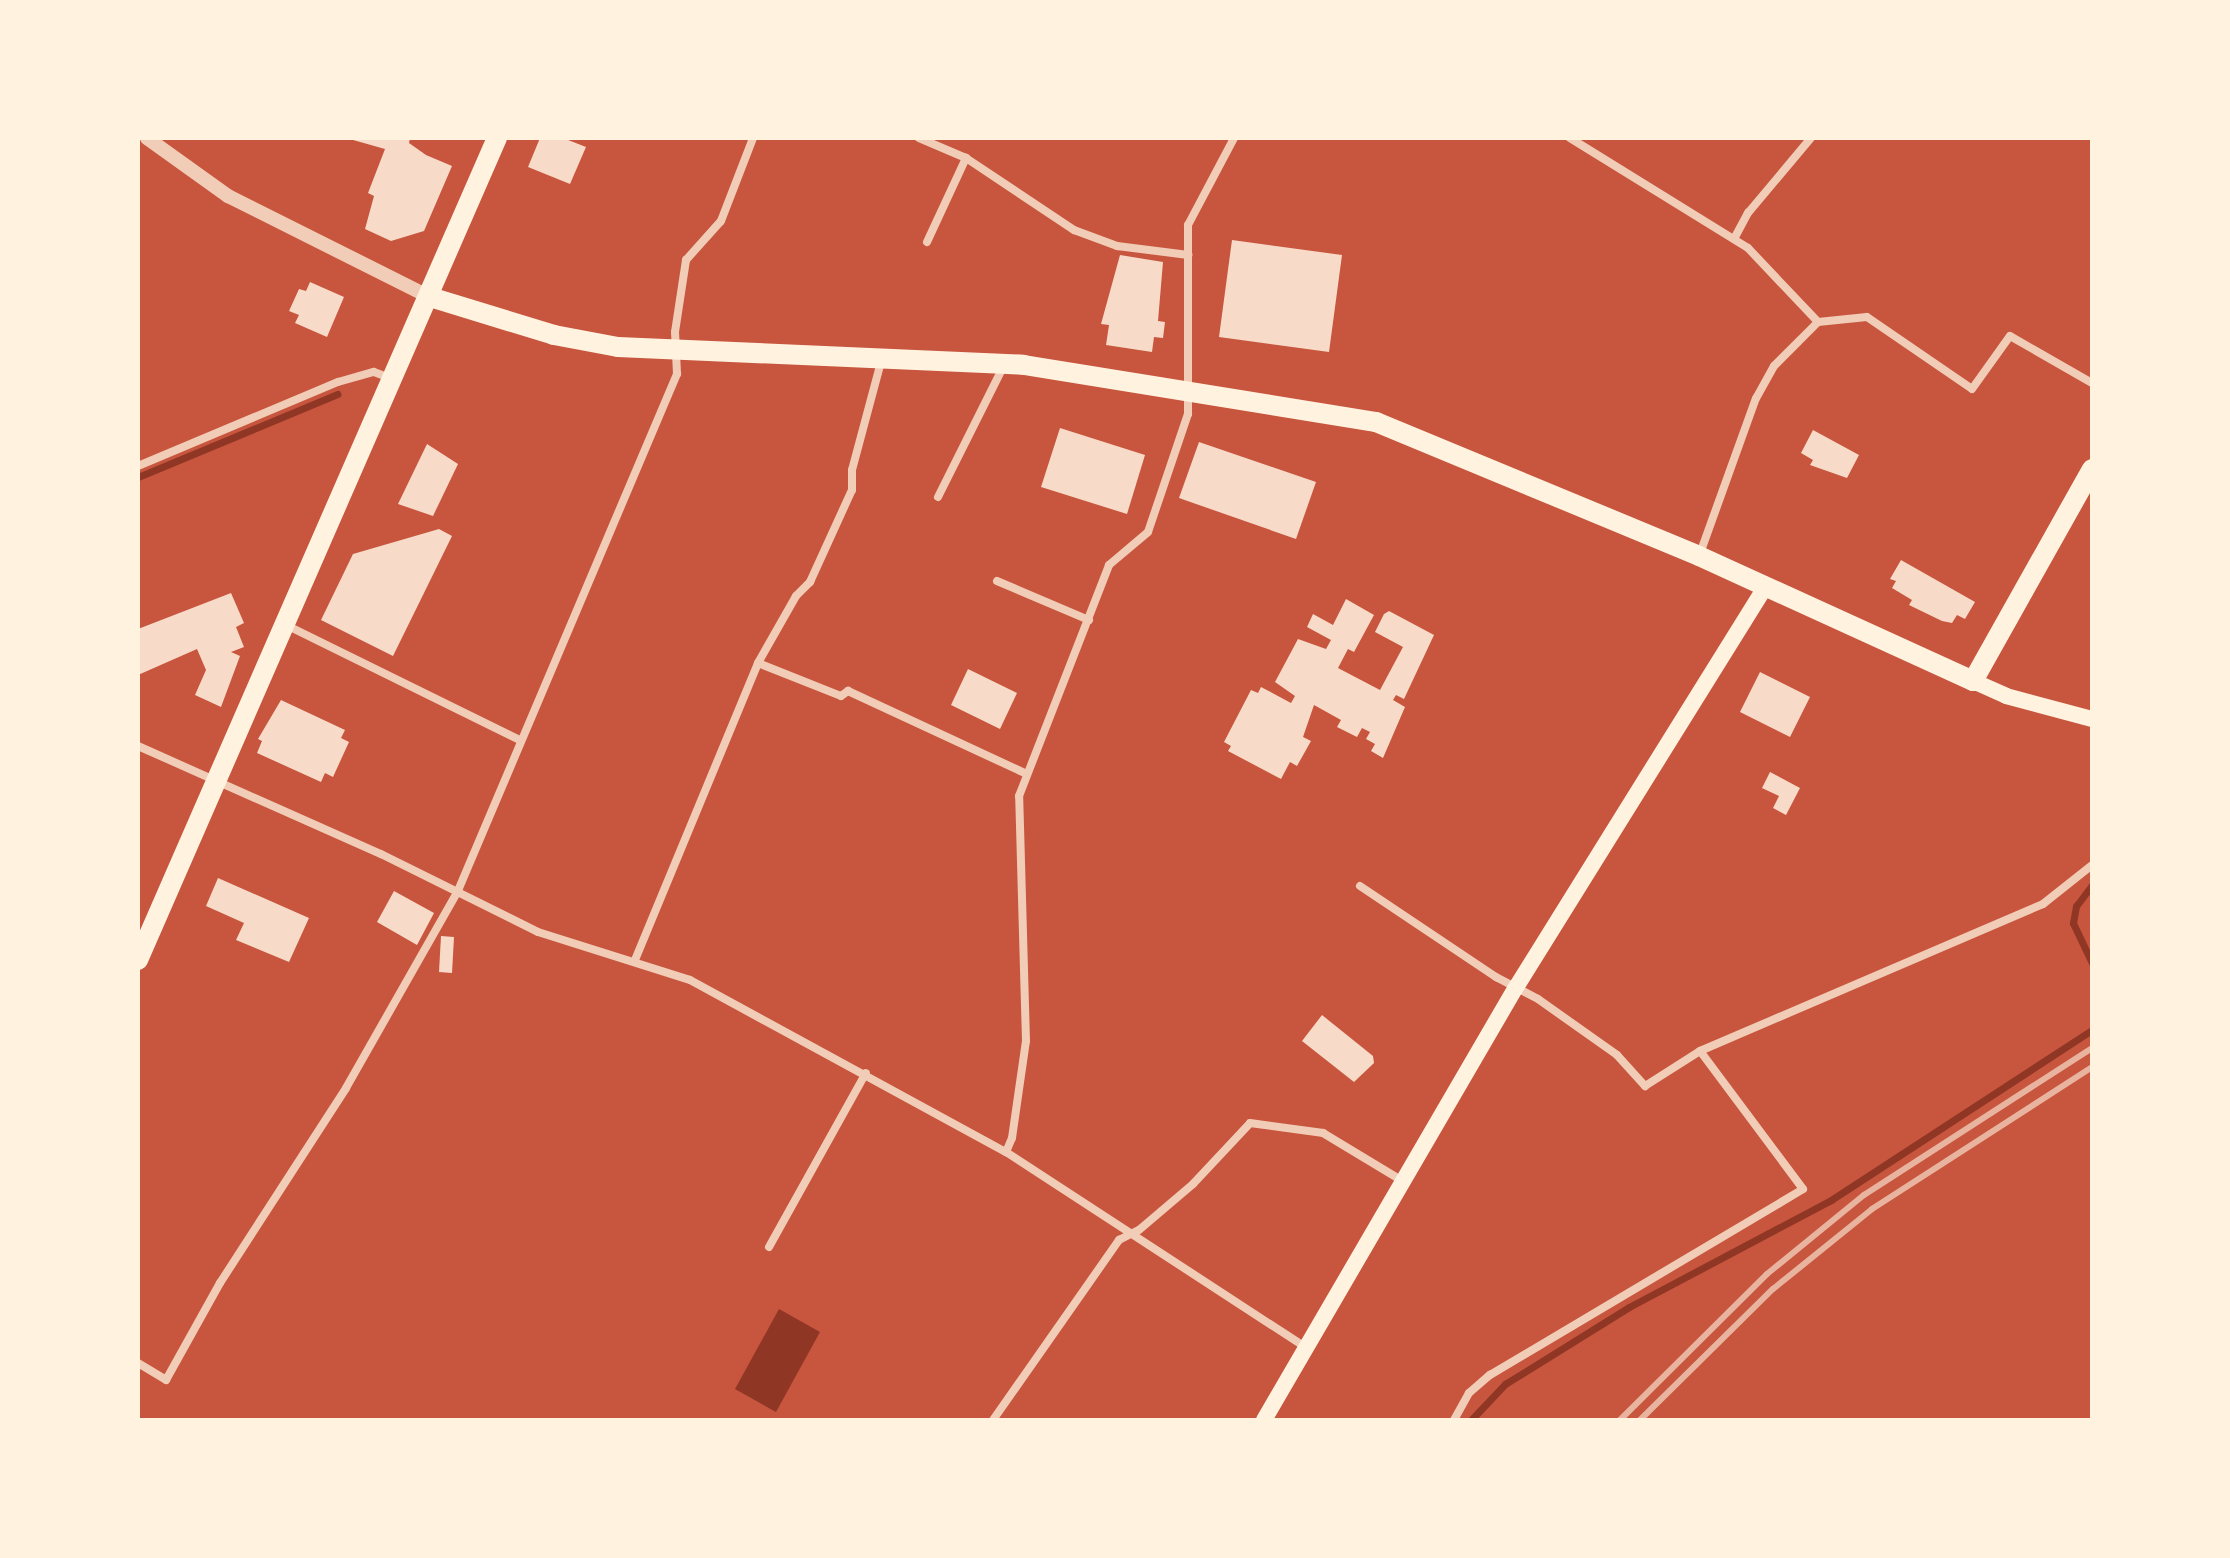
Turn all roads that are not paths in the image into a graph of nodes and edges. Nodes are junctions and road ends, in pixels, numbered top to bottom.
1 (147, 138) edge
2 (497, 138) edge
3 (753, 138) edge
4 (919, 138) edge
5 (1234, 138) edge
6 (1570, 138) edge
7 (1811, 138) edge
8 (966, 158) junction
9 (1734, 239) junction
10 (927, 242) dead end
11 (1188, 255) junction
12 (430, 297) junction
13 (1818, 322) junction
14 (675, 352) junction
15 (882, 358) junction
16 (1004, 364) junction
17 (392, 378) junction
18 (2092, 383) edge
19 (1185, 389) junction
20 (138, 466) edge
21 (2092, 469) edge
22 (938, 497) dead end
23 (1699, 556) junction
24 (997, 581) dead end
25 (1765, 587) junction
26 (1089, 620) junction
27 (283, 624) junction
28 (758, 663) junction
29 (1973, 681) junction
30 (2092, 719) edge
31 (520, 740) junction
32 (138, 746) edge
33 (1027, 774) junction
34 (215, 779) junction
35 (2092, 865) edge
36 (1360, 886) dead end
37 (457, 893) junction
38 (138, 960) edge
39 (635, 960) junction
40 (1515, 989) junction
41 (1700, 1051) junction
42 (866, 1073) junction
43 (1006, 1152) junction
44 (1401, 1180) junction
45 (1130, 1235) junction
46 (769, 1247) dead end
47 (1305, 1347) junction
48 (138, 1363) edge
49 (993, 1420) edge
50 (1264, 1420) edge
51 (1454, 1420) edge

1 - 12 street
2 - 12 highway
3 - 14 street
4 - 8 street
5 - 11 street
6 - 9 street
7 - 9 street
8 - 10 street
8 - 11 street
9 - 13 street
11 - 19 street
12 - 14 highway
12 - 17 highway
13 - 18 street
13 - 23 street
14 - 15 highway
14 - 31 street
15 - 16 highway
15 - 28 street
16 - 19 highway
16 - 22 street
17 - 20 street
17 - 27 highway
19 - 23 highway
19 - 26 street
21 - 29 highway
23 - 25 highway
24 - 26 street
25 - 29 highway
25 - 40 main road
26 - 33 street
27 - 31 street
27 - 34 highway
28 - 33 street
28 - 39 street
29 - 30 main road
31 - 37 street
32 - 34 street
33 - 43 street
34 - 37 street
34 - 38 highway
35 - 41 street
36 - 40 street
37 - 39 street
37 - 48 street
39 - 42 street
40 - 41 street
40 - 44 main road
41 - 51 street
42 - 43 street
42 - 46 street
43 - 45 street
44 - 45 street
44 - 47 main road
45 - 47 street
45 - 49 street
47 - 50 main road

